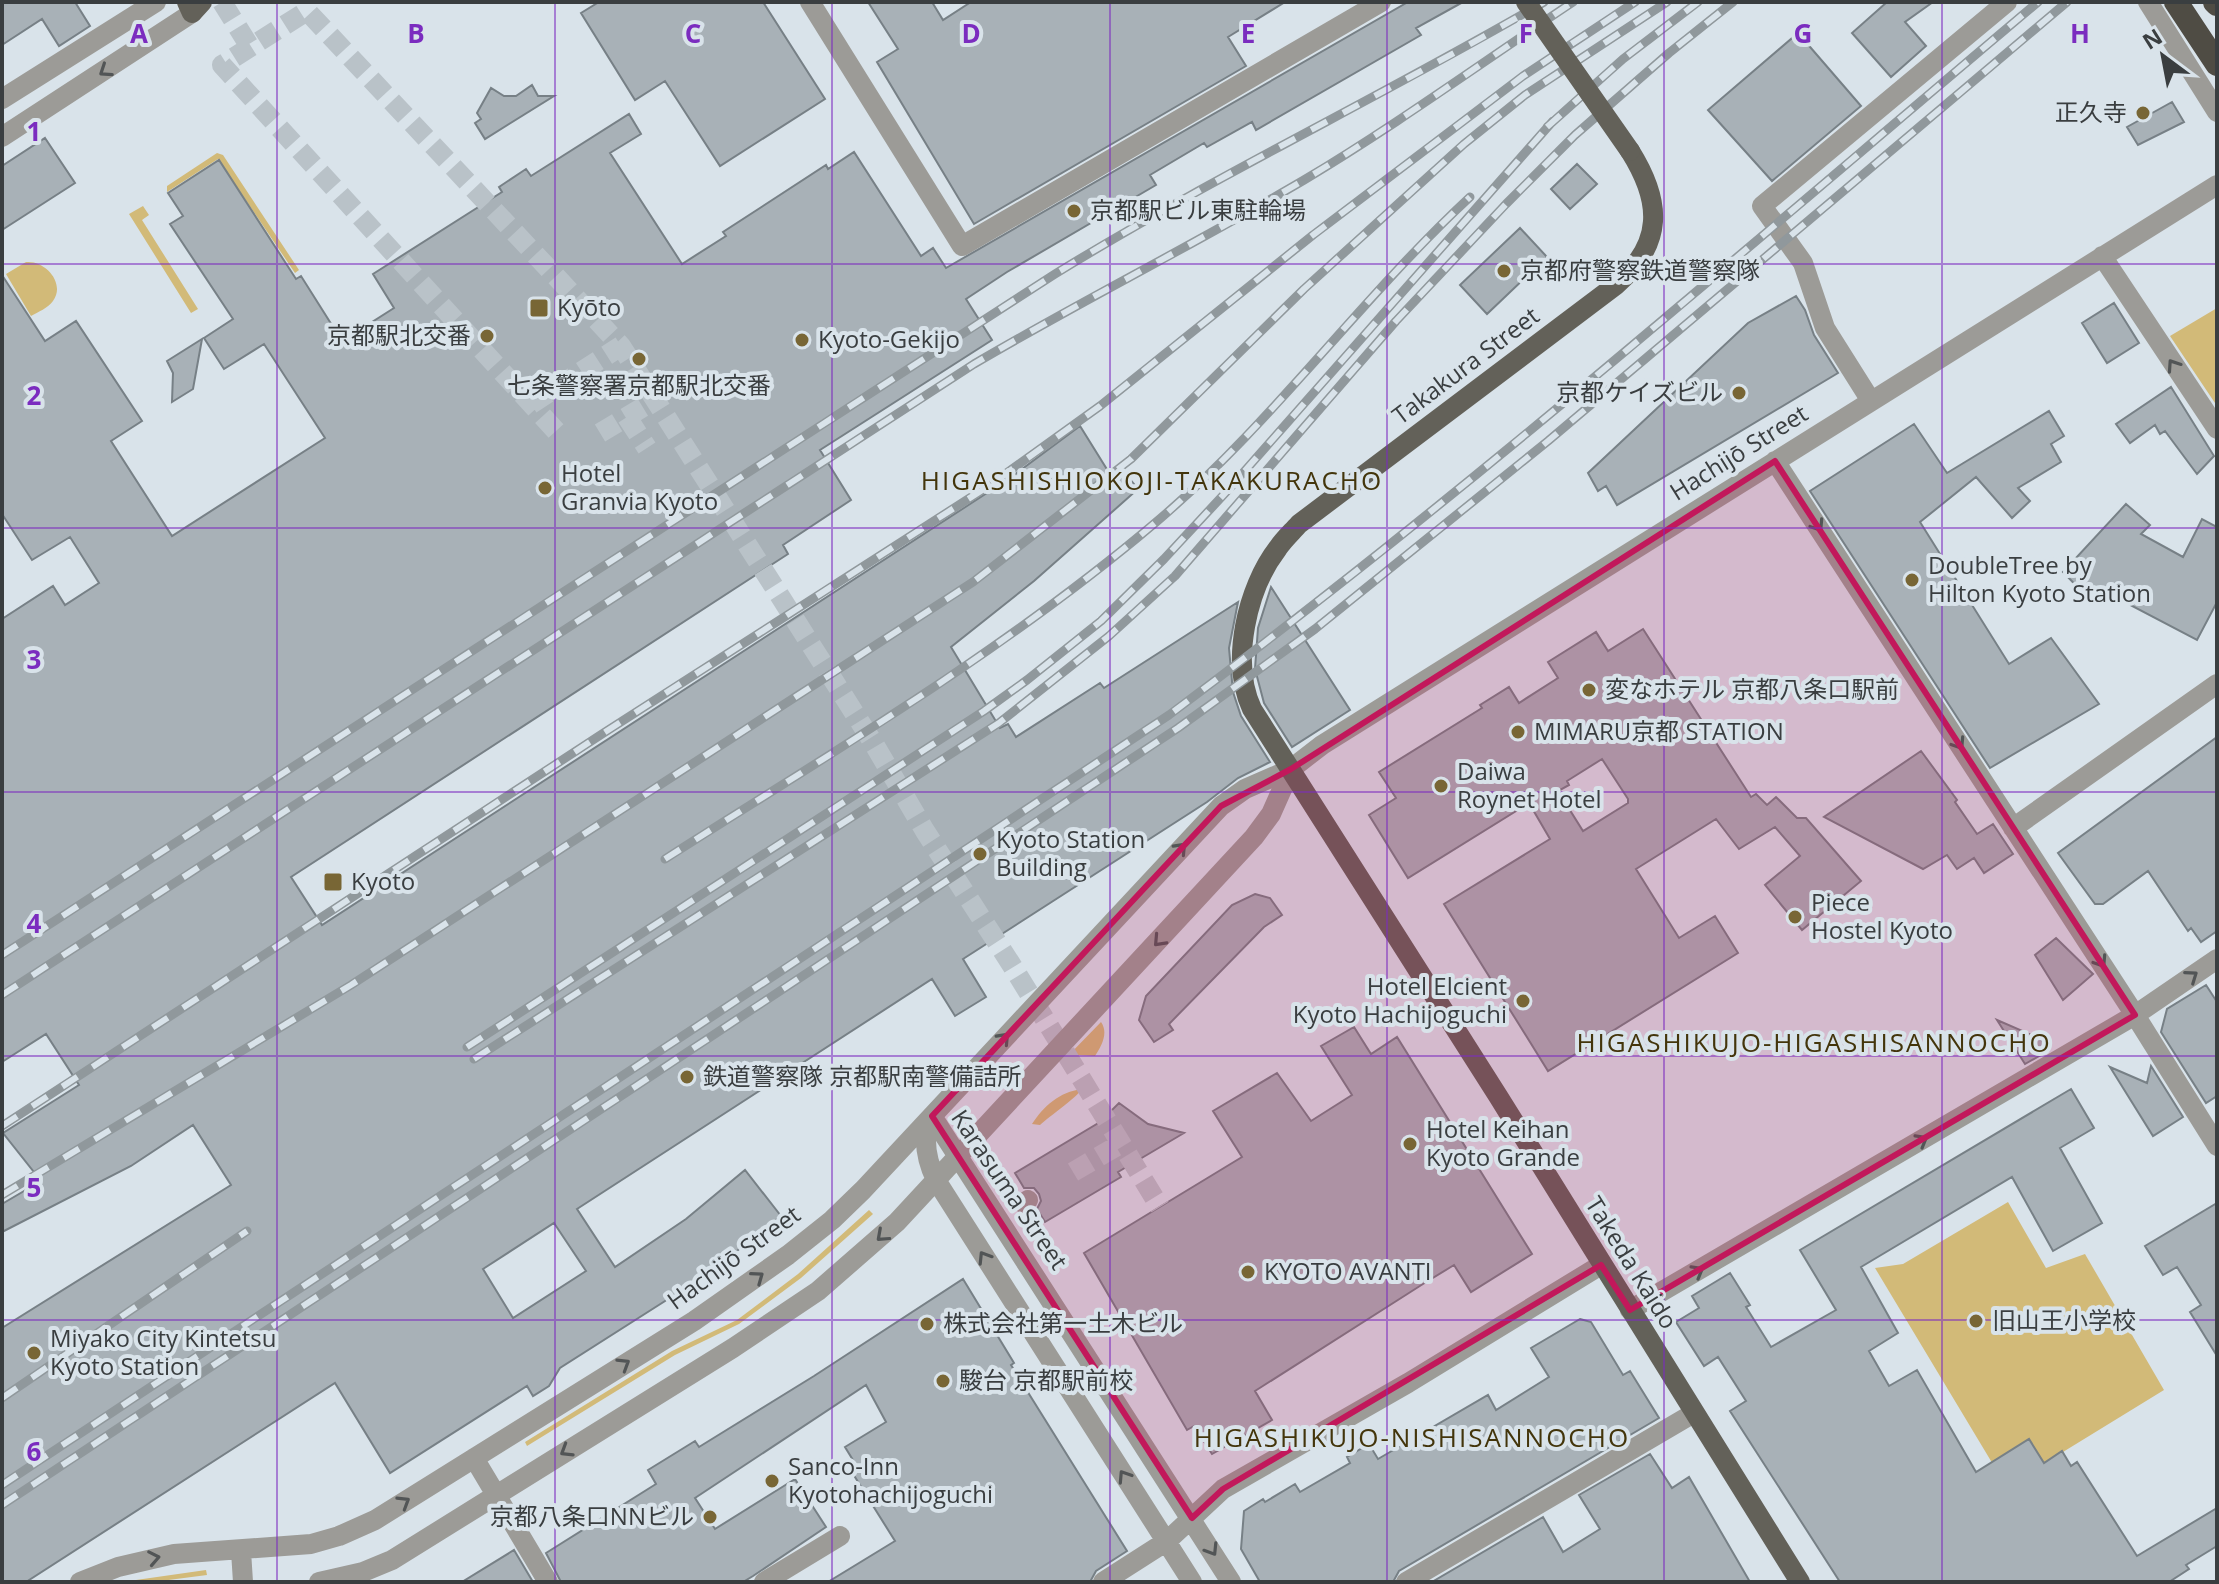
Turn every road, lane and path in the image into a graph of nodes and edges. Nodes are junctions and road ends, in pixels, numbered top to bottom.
1 (156, 2) edge
2 (810, 2) edge
3 (1381, 2) edge
4 (1526, 2) edge
5 (2007, 2) edge
6 (2148, 2) edge
7 (2176, 2) edge
8 (194, 6) edge
9 (2217, 64) edge
10 (2, 99) edge
11 (2217, 112) edge
12 (2, 137) edge
13 (2217, 185) edge
14 (2102, 256) junction
15 (1871, 401) junction
16 (2217, 429) edge
17 (1775, 461) junction
18 (2217, 684) edge
19 (1291, 769) junction
20 (2013, 828) junction
21 (2217, 959) edge
22 (2135, 1015) junction
23 (932, 1116) junction
24 (2217, 1146) edge
25 (958, 1157) junction
26 (936, 1180) junction
27 (1601, 1265) junction
28 (1630, 1310) junction
29 (1694, 1413) junction
30 (474, 1458) junction
31 (496, 1495) junction
32 (1192, 1518) junction
33 (840, 1536) dead end
34 (1167, 1541) junction
35 (241, 1551) junction
36 (80, 1582) edge
37 (243, 1582) edge
38 (319, 1582) edge
39 (548, 1582) edge
40 (764, 1582) edge
41 (1103, 1582) edge
42 (1192, 1582) edge
43 (1231, 1582) edge
44 (1406, 1582) edge
45 (1800, 1582) edge

1 - 10 street
2 - 3 street
4 - 19 main road, Takakura Street, bridge
5 - 15 street
6 - 11 street
7 - 9 highway
8 -> 12 street
13 - 14 street, Hachijō Street
14 - 15 street, Hachijō Street
16 -> 14 street
15 - 17 street, Hachijō Street
17 - 19 street, Hachijō Street
17 -> 20 street
18 - 20 street
23 -> 19 street, Hachijō Street
19 -> 25 street, Hachijō Street
19 - 27 main road, Takeda Kaido
20 -> 22 street
22 -> 21 street
22 - 24 street
28 -> 22 street
23 - 25 street, Karasuma Street
23 - 26 street, Karasuma Street
30 -> 23 street, Hachijō Street
25 - 26 street, Hachijō Street
25 - 32 street, Karasuma Street
26 -> 31 street, Hachijō Street
34 -> 26 street, Karasuma Street
27 - 28 main road, Takeda Kaido
27 - 32 street
28 - 29 main road, Takeda Kaido
29 - 44 street
29 - 45 main road, Takeda Kaido
30 - 31 street
35 -> 30 street, Hachijō Street
31 - 38 street, Hachijō Street
31 - 39 street
32 - 34 street
32 -> 43 street, Karasuma Street
33 - 40 street
34 - 41 street
34 - 42 street, Karasuma Street
36 -> 35 street, Hachijō Street
35 - 37 street

